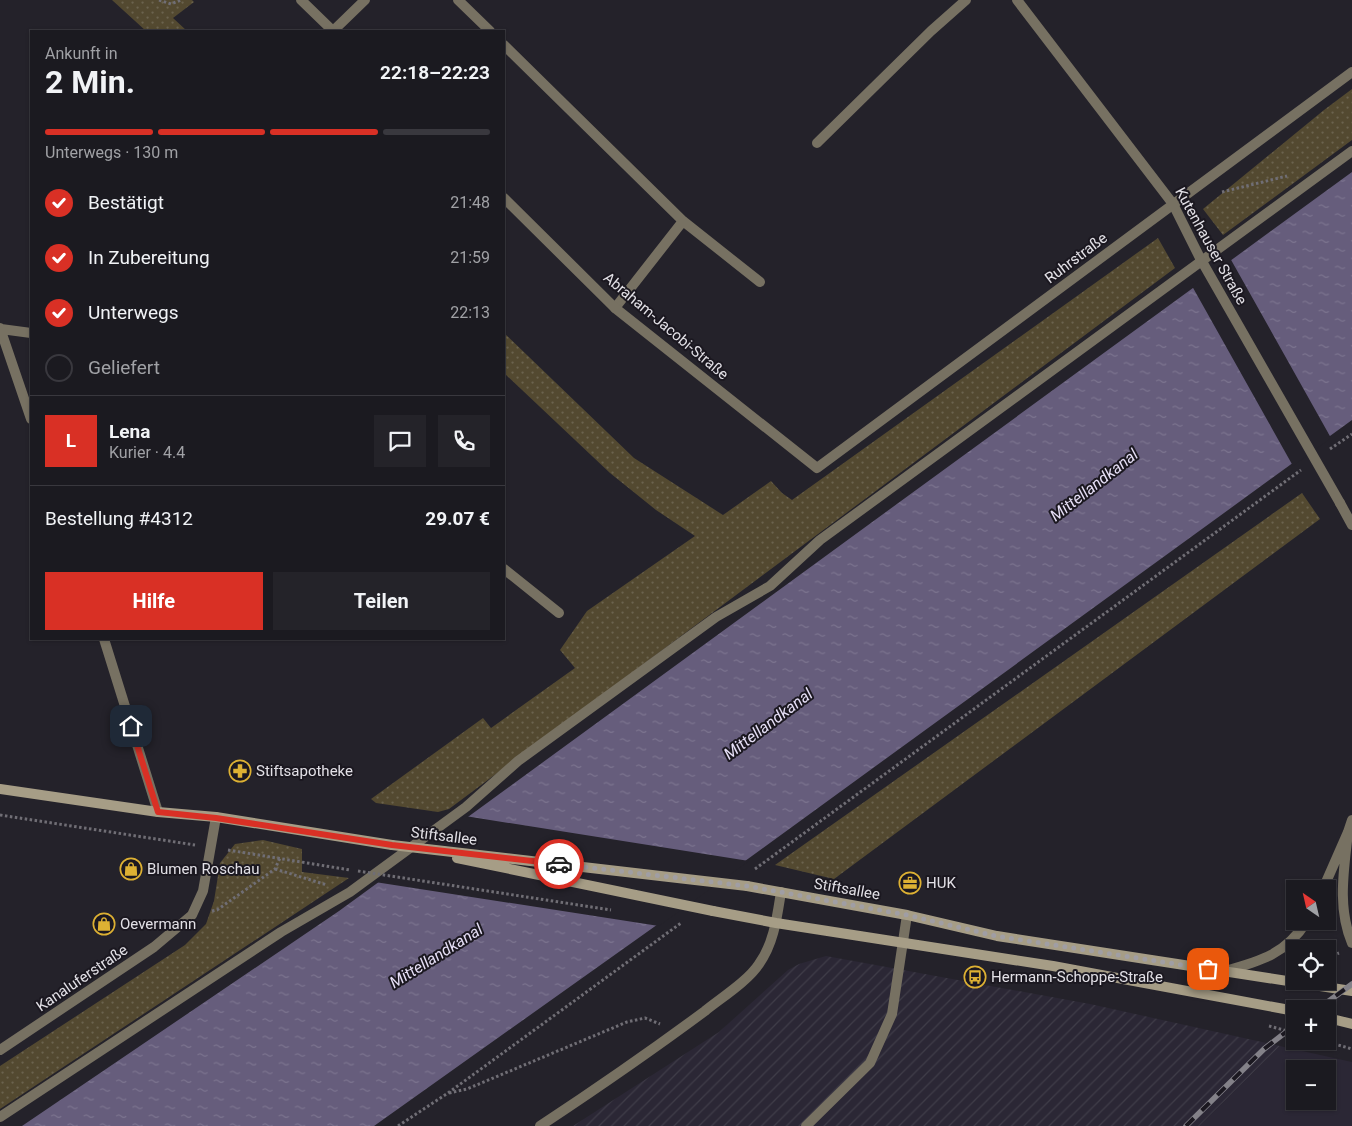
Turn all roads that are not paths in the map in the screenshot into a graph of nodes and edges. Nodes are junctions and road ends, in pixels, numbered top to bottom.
1 (301, 0) edge
2 (365, 0) edge
3 (458, 0) edge
4 (966, 0) edge
5 (1017, 0) edge
6 (332, 30) edge
7 (334, 30) edge
8 (489, 30) edge
9 (505, 46) edge
10 (1352, 72) edge
11 (818, 143) dead end
12 (1352, 152) edge
13 (505, 199) edge
14 (1173, 204) junction
15 (683, 221) junction
16 (760, 282) dead end
17 (615, 308) junction
18 (0, 329) edge
19 (30, 333) edge
20 (30, 416) edge
21 (817, 468) joint
22 (1352, 523) edge
23 (505, 570) edge
24 (559, 613) dead end
25 (104, 640) edge
26 (0, 789) edge
27 (158, 812) junction
28 (216, 818) junction
29 (1352, 820) edge
30 (1348, 832) junction
31 (392, 845) junction
32 (1328, 880) edge
33 (781, 892) junction
34 (907, 915) junction
35 (776, 923) junction
36 (1300, 930) edge
37 (903, 942) junction
38 (1352, 942) edge
39 (1226, 972) junction
40 (1352, 992) edge
41 (1286, 1009) edge
42 (1336, 1020) edge
43 (1352, 1024) edge
44 (0, 1050) edge
45 (0, 1117) edge
46 (540, 1126) edge
47 (806, 1126) edge

1 - 6 street
2 - 7 street
3 - 8 street
4 - 11 street
5 - 14 street, Kutenhauser Straße
9 - 15 street
10 - 14 street, Ruhrstraße
12 - 45 street
13 - 17 street, Abraham-Jacobi-Straße
14 - 21 street, Ruhrstraße
14 - 22 street, Kutenhauser Straße, bridge
15 - 16 street
15 - 17 street
17 - 21 street, Abraham-Jacobi-Straße
18 - 19 street
18 - 20 street
23 - 24 street
25 - 27 street
26 - 27 main road, Stiftsallee
27 - 28 main road, Stiftsallee
28 - 31 main road, Stiftsallee
28 - 44 street, Kanaluferstraße
29 - 30 street
30 - 32 street
30 - 38 street
31 - 33 main road, Stiftsallee, bridge
31 - 35 main road, Stiftsallee, bridge
33 - 34 main road, Stiftsallee
33 - 35 street
34 - 37 street
34 - 39 main road, Stiftsallee
35 - 37 main road, Stiftsallee
35 - 46 street
36 - 39 street
37 - 41 main road, Stiftsallee
37 - 47 street
39 - 40 main road, Stiftsallee
42 - 43 main road

